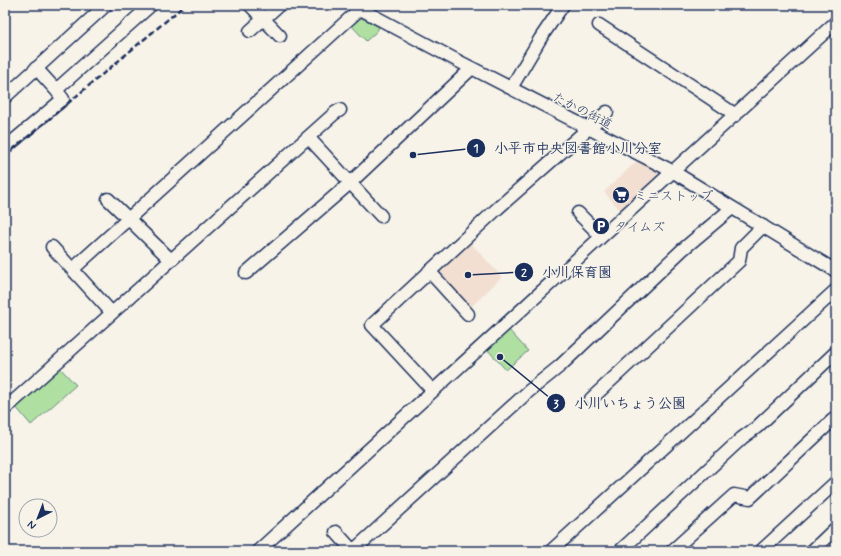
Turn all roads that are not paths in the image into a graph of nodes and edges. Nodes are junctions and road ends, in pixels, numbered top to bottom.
1 (106, 5) edge
2 (151, 5) edge
3 (250, 5) edge
4 (279, 5) edge
5 (563, 5) edge
6 (357, 7) edge
7 (264, 19) junction
8 (836, 22) edge
9 (600, 25) dead end
10 (250, 31) dead end
11 (280, 36) dead end
12 (36, 68) junction
13 (472, 68) junction
14 (511, 88) junction
15 (56, 90) junction
16 (5, 96) edge
17 (340, 110) dead end
18 (607, 112) dead end
19 (736, 115) junction
20 (587, 128) junction
21 (308, 137) junction
22 (5, 148) edge
23 (672, 171) junction
24 (350, 182) junction
25 (108, 199) dead end
26 (732, 208) junction
27 (578, 213) dead end
28 (381, 216) dead end
29 (129, 219) junction
30 (763, 226) junction
31 (601, 236) junction
32 (52, 247) dead end
33 (171, 260) junction
34 (72, 270) junction
35 (429, 271) junction
36 (836, 271) edge
37 (246, 273) dead end
38 (836, 290) edge
39 (112, 314) junction
40 (468, 314) dead end
41 (836, 352) edge
42 (433, 391) junction
43 (591, 399) dead end
44 (5, 409) edge
45 (836, 417) edge
46 (836, 482) edge
47 (836, 528) edge
48 (336, 532) dead end
49 (258, 551) edge
50 (550, 551) edge
51 (620, 551) edge
52 (672, 551) edge
53 (761, 551) edge
54 (812, 551) edge

1 - 12 street
2 - 15 street
3 - 7 street
4 - 7 street
5 - 14 street
6 - 13 street, たかの街道
6 - 29 street
7 - 10 street
7 - 11 street
8 - 19 street
9 - 19 street
12 - 15 street
12 - 16 street
13 - 14 street, たかの街道
13 - 24 street
14 - 20 street, たかの街道
15 - 22 street
17 - 21 street
18 - 20 street
19 - 23 street
20 - 23 street, たかの街道
20 - 35 street
21 - 24 street
21 - 33 street
23 - 26 street, たかの街道
23 - 31 street
24 - 28 street
24 - 37 street
25 - 29 street
26 - 30 street, たかの街道
26 - 48 street
27 - 31 street
29 - 33 street
29 - 34 street
30 - 36 street, たかの街道
30 - 43 street
31 - 42 street
32 - 34 street
33 - 39 street
34 - 39 street
35 - 40 street
35 - 42 street
38 - 50 street
39 - 44 street
41 - 51 street
42 - 49 street
45 - 52 street
46 - 53 street
47 - 54 street

